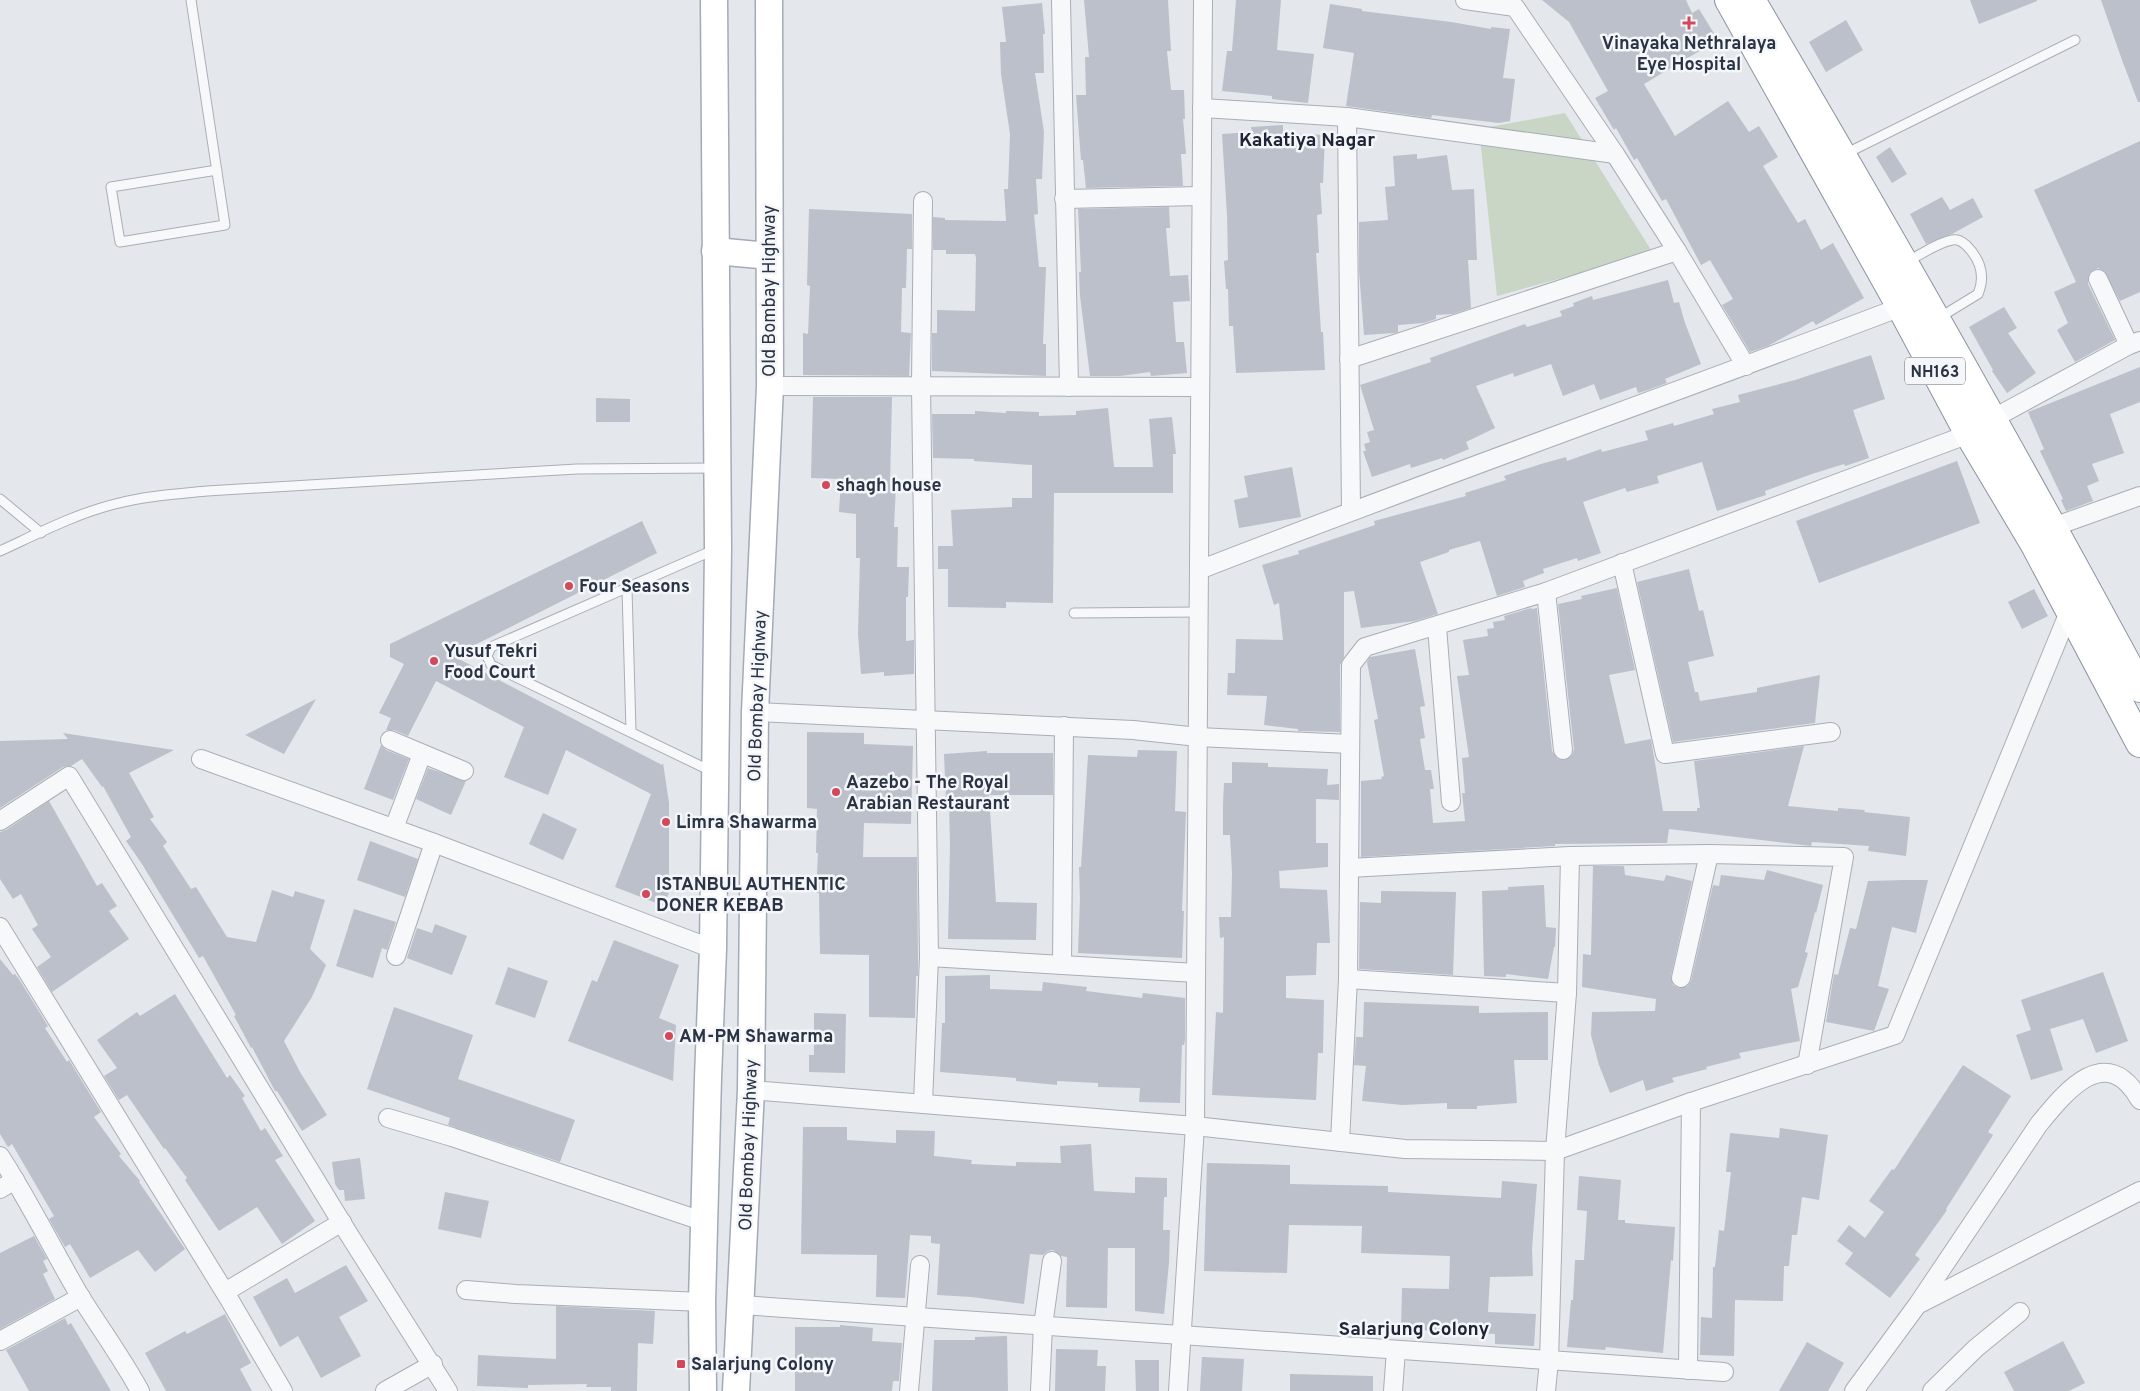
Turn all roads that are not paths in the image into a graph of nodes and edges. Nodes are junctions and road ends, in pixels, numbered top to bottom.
1 (191, 0) edge
2 (714, 0) edge
3 (768, 0) edge
4 (1061, 0) edge
5 (1203, 0) edge
6 (1465, 0) edge
7 (1728, 0) edge
8 (1751, 0) edge
9 (2075, 40) dead end
10 (1202, 108) junction
11 (1346, 117) junction
12 (1615, 154) junction
13 (1843, 155) junction
14 (217, 170) junction
15 (1201, 196) junction
16 (1064, 199) junction
17 (923, 200) dead end
18 (1677, 251) junction
19 (716, 252) junction
20 (769, 256) junction
21 (1904, 263) junction
22 (2098, 279) dead end
23 (1901, 307) junction
24 (1936, 320) junction
25 (2134, 343) edge
26 (1349, 359) junction
27 (1746, 366) junction
28 (770, 386) junction
29 (921, 386) junction
30 (1069, 386) junction
31 (1200, 387) junction
32 (1992, 419) junction
33 (1969, 434) junction
34 (717, 468) junction
35 (0, 499) edge
36 (2139, 502) edge
37 (1351, 510) junction
38 (2054, 527) junction
39 (41, 533) junction
40 (718, 548) junction
41 (0, 551) edge
42 (1622, 562) junction
43 (1199, 570) junction
44 (627, 589) junction
45 (1546, 592) junction
46 (1199, 612) junction
47 (2069, 612) junction
48 (1074, 613) dead end
49 (1437, 627) junction
50 (2140, 688) edge
51 (755, 712) junction
52 (926, 719) junction
53 (1064, 726) junction
54 (631, 731) junction
55 (1831, 732) dead end
56 (1198, 737) junction
57 (390, 740) dead end
58 (2140, 743) edge
59 (1350, 744) junction
60 (1563, 750) dead end
61 (422, 754) junction
62 (201, 759) dead end
63 (464, 771) dead end
64 (714, 773) junction
65 (1451, 802) dead end
66 (0, 821) edge
67 (394, 828) junction
68 (434, 843) junction
69 (1709, 854) junction
70 (1570, 856) junction
71 (1349, 868) junction
72 (0, 927) edge
73 (713, 949) junction
74 (396, 956) dead end
75 (929, 957) junction
76 (1062, 965) junction
77 (1196, 973) junction
78 (1681, 978) dead end
79 (1348, 979) junction
80 (1568, 993) junction
81 (1807, 1065) junction
82 (751, 1090) junction
83 (2140, 1100) edge
84 (1691, 1102) junction
85 (924, 1103) junction
86 (388, 1118) dead end
87 (1195, 1126) junction
88 (1340, 1142) junction
89 (1555, 1151) junction
90 (0, 1156) edge
91 (16, 1180) junction
92 (0, 1190) edge
93 (2140, 1190) edge
94 (342, 1222) junction
95 (705, 1222) junction
96 (1052, 1261) dead end
97 (920, 1265) dead end
98 (466, 1290) dead end
99 (225, 1292) junction
100 (81, 1297) junction
101 (702, 1302) junction
102 (1918, 1304) junction
103 (741, 1305) junction
104 (2020, 1312) dead end
105 (915, 1317) junction
106 (1043, 1326) junction
107 (1182, 1335) junction
108 (0, 1341) edge
109 (1396, 1350) junction
110 (1549, 1361) junction
111 (433, 1364) junction
112 (1688, 1370) junction
113 (1724, 1372) dead end
114 (140, 1391) edge
115 (283, 1391) edge
116 (385, 1391) edge
117 (448, 1391) edge
118 (703, 1391) edge
119 (736, 1391) edge
120 (909, 1391) edge
121 (1040, 1391) edge
122 (1178, 1391) edge
123 (1393, 1391) edge
124 (1546, 1391) edge
125 (1854, 1391) edge
126 (1932, 1391) edge

1 - 14 lane
2 - 19 main road
3 - 20 main road, Old Bombay Highway
4 - 16 street
5 - 10 street
6 - 12 street
7 - 23 highway, NH163
8 - 13 highway, NH163
9 - 13 lane
10 - 11 street
10 - 15 street
11 - 12 street
11 - 26 street
12 - 18 street
13 - 21 highway, NH163
14 - 14 lane
15 - 16 street
15 - 31 street
16 - 30 street
17 - 29 street
18 - 26 street
18 - 27 street
19 - 20 main road
19 - 34 main road
20 - 28 main road, Old Bombay Highway
21 - 24 highway, NH163
21 - 24 lane
22 - 25 street
23 - 27 street
23 - 33 highway, NH163
24 - 32 highway, NH163
25 - 32 street
26 - 37 street
27 - 37 street
28 - 29 street
28 - 51 main road, Old Bombay Highway
29 - 30 street
29 - 52 street
30 - 31 street
31 - 43 street
32 - 38 highway, NH163
33 - 42 street
33 - 47 highway, NH163
34 - 39 lane
34 - 40 main road
35 - 39 lane
36 - 38 street
37 - 43 street
38 - 50 highway, NH163
39 - 41 lane
40 - 44 lane
40 - 64 main road
42 - 45 street
42 - 55 street
43 - 46 street
44 - 54 lane
44 - 54 lane
45 - 49 street
45 - 60 street
46 - 48 lane
46 - 56 street
47 - 58 highway, NH163
47 - 81 street
49 - 59 street
49 - 65 street
51 - 52 street
51 - 82 main road, Old Bombay Highway
52 - 53 street
52 - 75 street
53 - 56 street
53 - 76 street
54 - 64 lane
56 - 59 street
56 - 77 street
57 - 61 street
59 - 71 street
61 - 63 street
61 - 67 street
62 - 67 street
64 - 73 main road
66 - 94 street
67 - 68 street
68 - 73 street
68 - 74 street
69 - 70 street
69 - 78 street
69 - 81 street
70 - 71 street
70 - 80 street
71 - 79 street
72 - 99 street
73 - 95 main road
75 - 76 street
75 - 85 street
76 - 77 street
77 - 87 street
79 - 80 street
79 - 88 street
80 - 89 street
81 - 84 street
82 - 85 street
82 - 103 main road, Old Bombay Highway
83 - 102 street
84 - 89 street
84 - 112 street
85 - 87 street
86 - 95 street
87 - 88 street
87 - 107 street
88 - 89 street
89 - 110 street
90 - 91 street
91 - 92 street
91 - 100 street
93 - 102 street
94 - 99 street
94 - 111 street
95 - 101 main road
96 - 106 street
97 - 105 street
98 - 101 street
99 - 115 street
100 - 108 street
100 - 114 street
101 - 118 main road
102 - 125 street
103 - 105 street
103 - 119 main road, Old Bombay Highway
104 - 126 street
105 - 106 street
105 - 120 street
106 - 107 street
106 - 121 street
107 - 109 street
107 - 122 street
109 - 110 street
109 - 123 street
110 - 112 street
110 - 124 street
111 - 116 street
111 - 117 street
112 - 113 street

